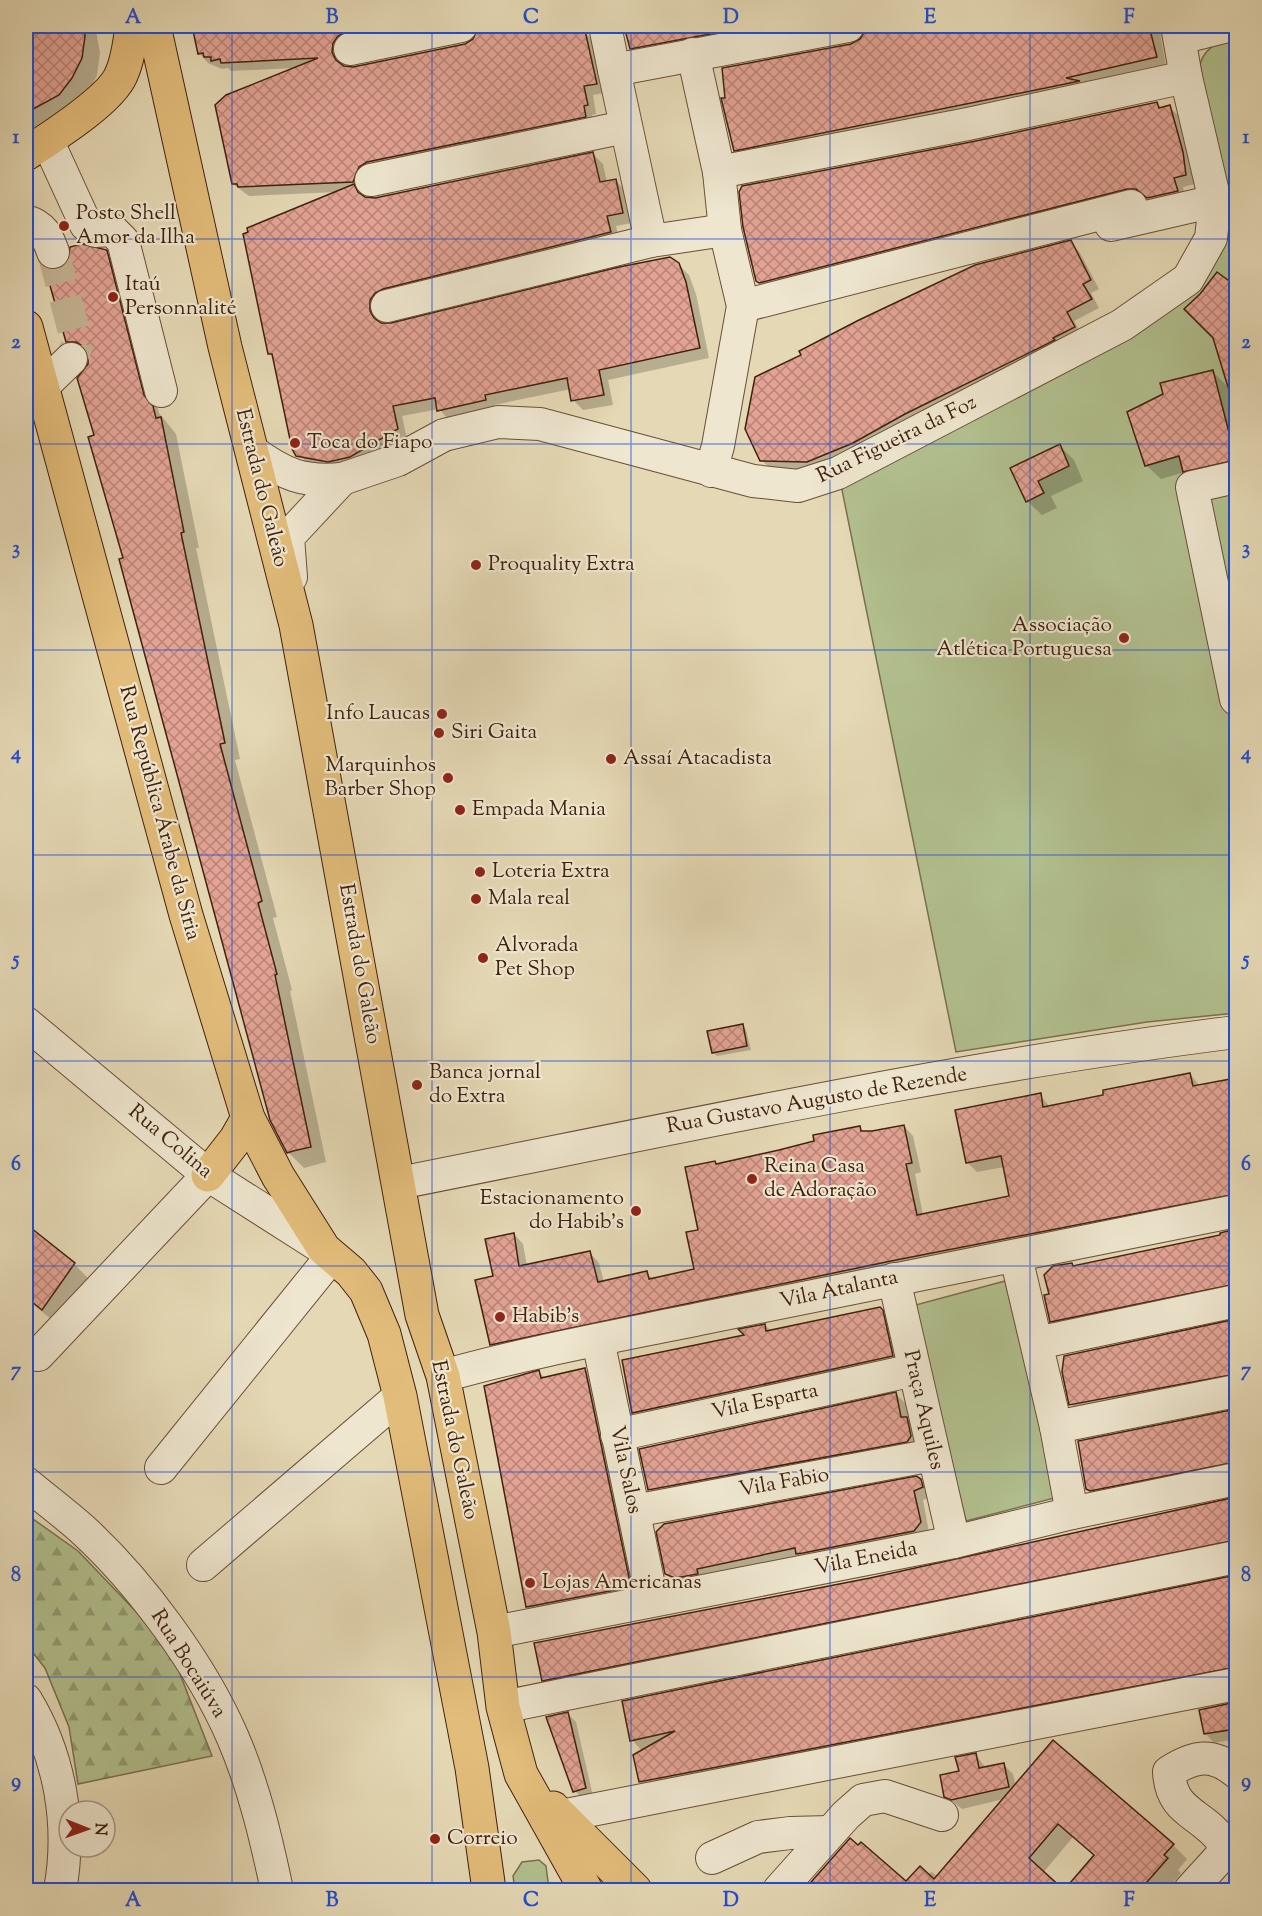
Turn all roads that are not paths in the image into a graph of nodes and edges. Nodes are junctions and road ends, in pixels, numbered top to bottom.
1 (132, 26) edge
2 (154, 26) edge
3 (461, 26) edge
4 (605, 26) edge
5 (848, 26) edge
6 (1228, 26) edge
7 (1179, 32) edge
8 (350, 50) dead end
9 (693, 54) junction
10 (614, 70) junction
11 (1186, 76) junction
12 (625, 127) junction
13 (49, 132) edge
14 (719, 172) junction
15 (371, 180) dead end
16 (1215, 201) junction
17 (1131, 206) dead end
18 (26, 221) edge
19 (725, 230) junction
20 (1080, 232) dead end
21 (651, 241) junction
22 (53, 252) tunnel mouth
23 (387, 306) dead end
24 (743, 306) junction
25 (26, 327) edge
26 (71, 359) tunnel mouth
27 (42, 387) junction
28 (161, 391) dead end
29 (253, 452) junction
30 (715, 458) junction
31 (1236, 477) edge
32 (342, 480) junction
33 (296, 626) junction
34 (1236, 699) edge
35 (26, 1023) edge
36 (1236, 1032) edge
37 (248, 1118) junction
38 (208, 1175) junction
39 (399, 1184) junction
40 (1236, 1211) edge
41 (1016, 1257) junction
42 (335, 1259) junction
43 (894, 1279) junction
44 (1236, 1301) edge
45 (598, 1340) junction
46 (1037, 1343) junction
47 (38, 1355) dead end
48 (914, 1370) junction
49 (443, 1376) junction
50 (1236, 1391) edge
51 (400, 1396) junction
52 (1056, 1427) junction
53 (617, 1435) junction
54 (933, 1455) junction
55 (161, 1468) dead end
56 (1236, 1479) edge
57 (26, 1483) edge
58 (634, 1511) junction
59 (1072, 1513) junction
60 (954, 1542) junction
61 (1236, 1557) edge
62 (204, 1565) dead end
63 (652, 1600) junction
64 (494, 1632) junction
65 (1236, 1684) edge
66 (26, 1700) edge
67 (503, 1707) junction
68 (1236, 1772) edge
69 (521, 1774) junction
70 (942, 1815) dead end
71 (561, 1816) junction
72 (830, 1832) junction
73 (712, 1858) dead end
74 (60, 1890) edge
75 (277, 1890) edge
76 (489, 1890) edge
77 (586, 1890) edge
78 (635, 1890) edge
79 (780, 1890) edge
80 (1190, 1890) edge

1 - 13 main road
2 - 29 main road, Estrada do Galeão
3 - 8 street
4 - 10 street
5 - 9 street
6 - 7 street, Rua Figueira da Foz
7 - 11 street, Rua Figueira da Foz
9 - 10 street
9 - 14 street
10 - 12 street
11 - 14 street
11 - 16 street, Rua Figueira da Foz
12 - 15 street
12 - 21 street
13 - 28 street
14 - 19 street
16 - 20 street
16 - 30 street, Rua Figueira da Foz
17 - 24 street
18 - 22 street
19 - 21 street
19 - 24 street
21 - 23 street
24 - 30 street
25 - 27 main road, Rua República Árabe da Síria
26 - 27 street
27 - 37 main road, Rua República Árabe da Síria
29 - 32 street, Rua Figueira da Foz
29 - 33 main road, Estrada do Galeão
30 - 32 street, Rua Figueira da Foz
31 - 34 street
32 - 33 street, Rua Figueira da Foz
33 - 39 main road, Estrada do Galeão
35 - 38 street, Rua Colina
36 - 39 street, Rua Gustavo Augusto de Rezende
37 - 38 main road
37 - 42 main road, Rua República Árabe da Síria
38 - 42 street, Rua Colina
38 - 47 street
39 - 49 main road, Estrada do Galeão
40 - 41 street, Vila Atalanta
41 - 43 street, Vila Atalanta
41 - 46 street
42 - 51 main road, Estrada do Galeão
42 - 55 street
43 - 45 street, Vila Atalanta
43 - 48 street, Praça Aquiles
44 - 46 street
45 - 49 street, Vila Atalanta
45 - 53 street, Vila Salos
46 - 52 street
48 - 53 street, Vila Esparta
48 - 54 street, Praça Aquiles
49 - 64 main road, Estrada do Galeão
50 - 52 street
51 - 62 street
51 - 76 main road, Estrada do Galeão
52 - 59 street
53 - 58 street, Vila Salos
54 - 58 street, Vila Fabio
54 - 60 street, Praça Aquiles
56 - 59 street, Vila Eneida
57 - 75 street, Rua Bocaiúva
58 - 63 street, Vila Salos
59 - 60 street, Vila Eneida
60 - 63 street, Vila Eneida
61 - 67 street
63 - 64 street, Vila Eneida
64 - 67 main road, Estrada do Galeão
65 - 71 street
66 - 74 street
67 - 69 main road, Estrada do Galeão
68 - 80 street
69 - 71 main road
69 - 77 main road, Estrada do Galeão
70 - 72 street
71 - 78 main road
72 - 73 street
72 - 79 street

